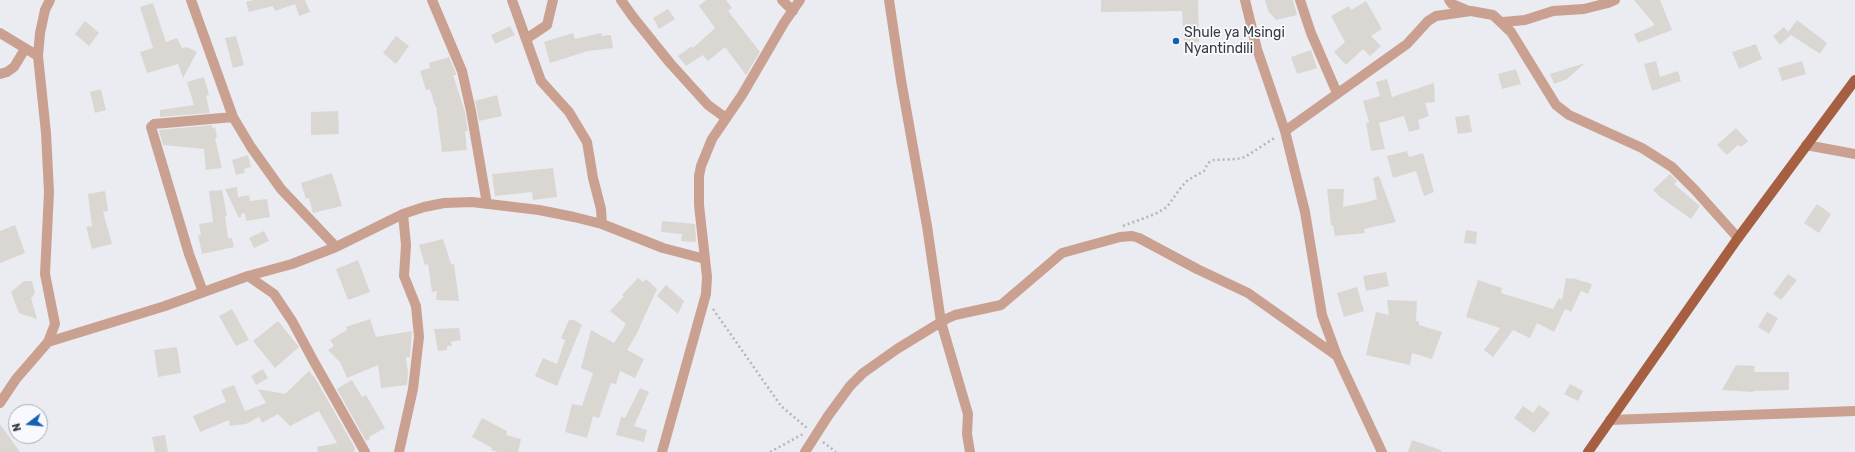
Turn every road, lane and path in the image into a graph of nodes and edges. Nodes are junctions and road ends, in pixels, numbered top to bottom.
1 (191, 0) edge
2 (432, 0) edge
3 (512, 0) edge
4 (553, 0) edge
5 (622, 0) edge
6 (782, 0) edge
7 (800, 0) edge
8 (889, 0) edge
9 (1245, 0) edge
10 (1300, 0) edge
11 (1448, 0) edge
12 (1615, 0) edge
13 (47, 1) edge
14 (793, 11) junction
15 (1471, 11) junction
16 (1503, 22) junction
17 (0, 33) edge
18 (526, 39) junction
19 (25, 49) junction
20 (38, 56) junction
21 (0, 74) edge
22 (1855, 80) edge
23 (1337, 93) junction
24 (232, 117) junction
25 (726, 118) junction
26 (1285, 131) junction
27 (1806, 145) junction
28 (1855, 154) edge
29 (487, 204) junction
30 (403, 214) junction
31 (602, 224) junction
32 (1120, 238) junction
33 (1738, 238) junction
34 (336, 247) junction
35 (705, 259) junction
36 (248, 276) junction
37 (203, 292) junction
38 (706, 294) junction
39 (941, 322) junction
40 (48, 342) junction
41 (1337, 356) junction
42 (0, 403) edge
43 (1855, 411) edge
44 (1610, 420) junction
45 (816, 436) junction
46 (1381, 451) edge
47 (365, 452) edge
48 (399, 452) edge
49 (662, 452) edge
50 (770, 452) edge
51 (805, 452) edge
52 (836, 452) edge
53 (970, 452) edge
54 (1588, 452) edge

1 - 24 street
2 - 29 street
3 - 18 street
4 - 18 street
5 - 25 street
6 - 14 street
7 - 14 street
8 - 39 street
9 - 26 street
10 - 23 street
11 - 15 street
12 - 16 street
13 - 20 street
14 - 25 street
15 - 16 street
15 - 23 street
16 - 33 street
17 - 19 street
18 - 31 street
19 - 20 street
19 - 21 street
20 - 40 street
22 - 27 main road
23 - 26 street
24 - 34 street
24 - 37 street
25 - 35 street
26 - 32 path
26 - 41 street
27 - 28 street
27 - 33 main road
29 - 30 street
29 - 31 street
30 - 34 street
30 - 48 street
31 - 35 street
32 - 39 street
32 - 41 street
33 - 44 main road
34 - 36 street
35 - 38 street
36 - 37 street
36 - 47 street
37 - 40 street
38 - 49 street
38 - 50 path
39 - 45 street
39 - 53 street
40 - 42 street
41 - 46 street
43 - 44 street
44 - 54 main road
45 - 51 street
45 - 52 path

